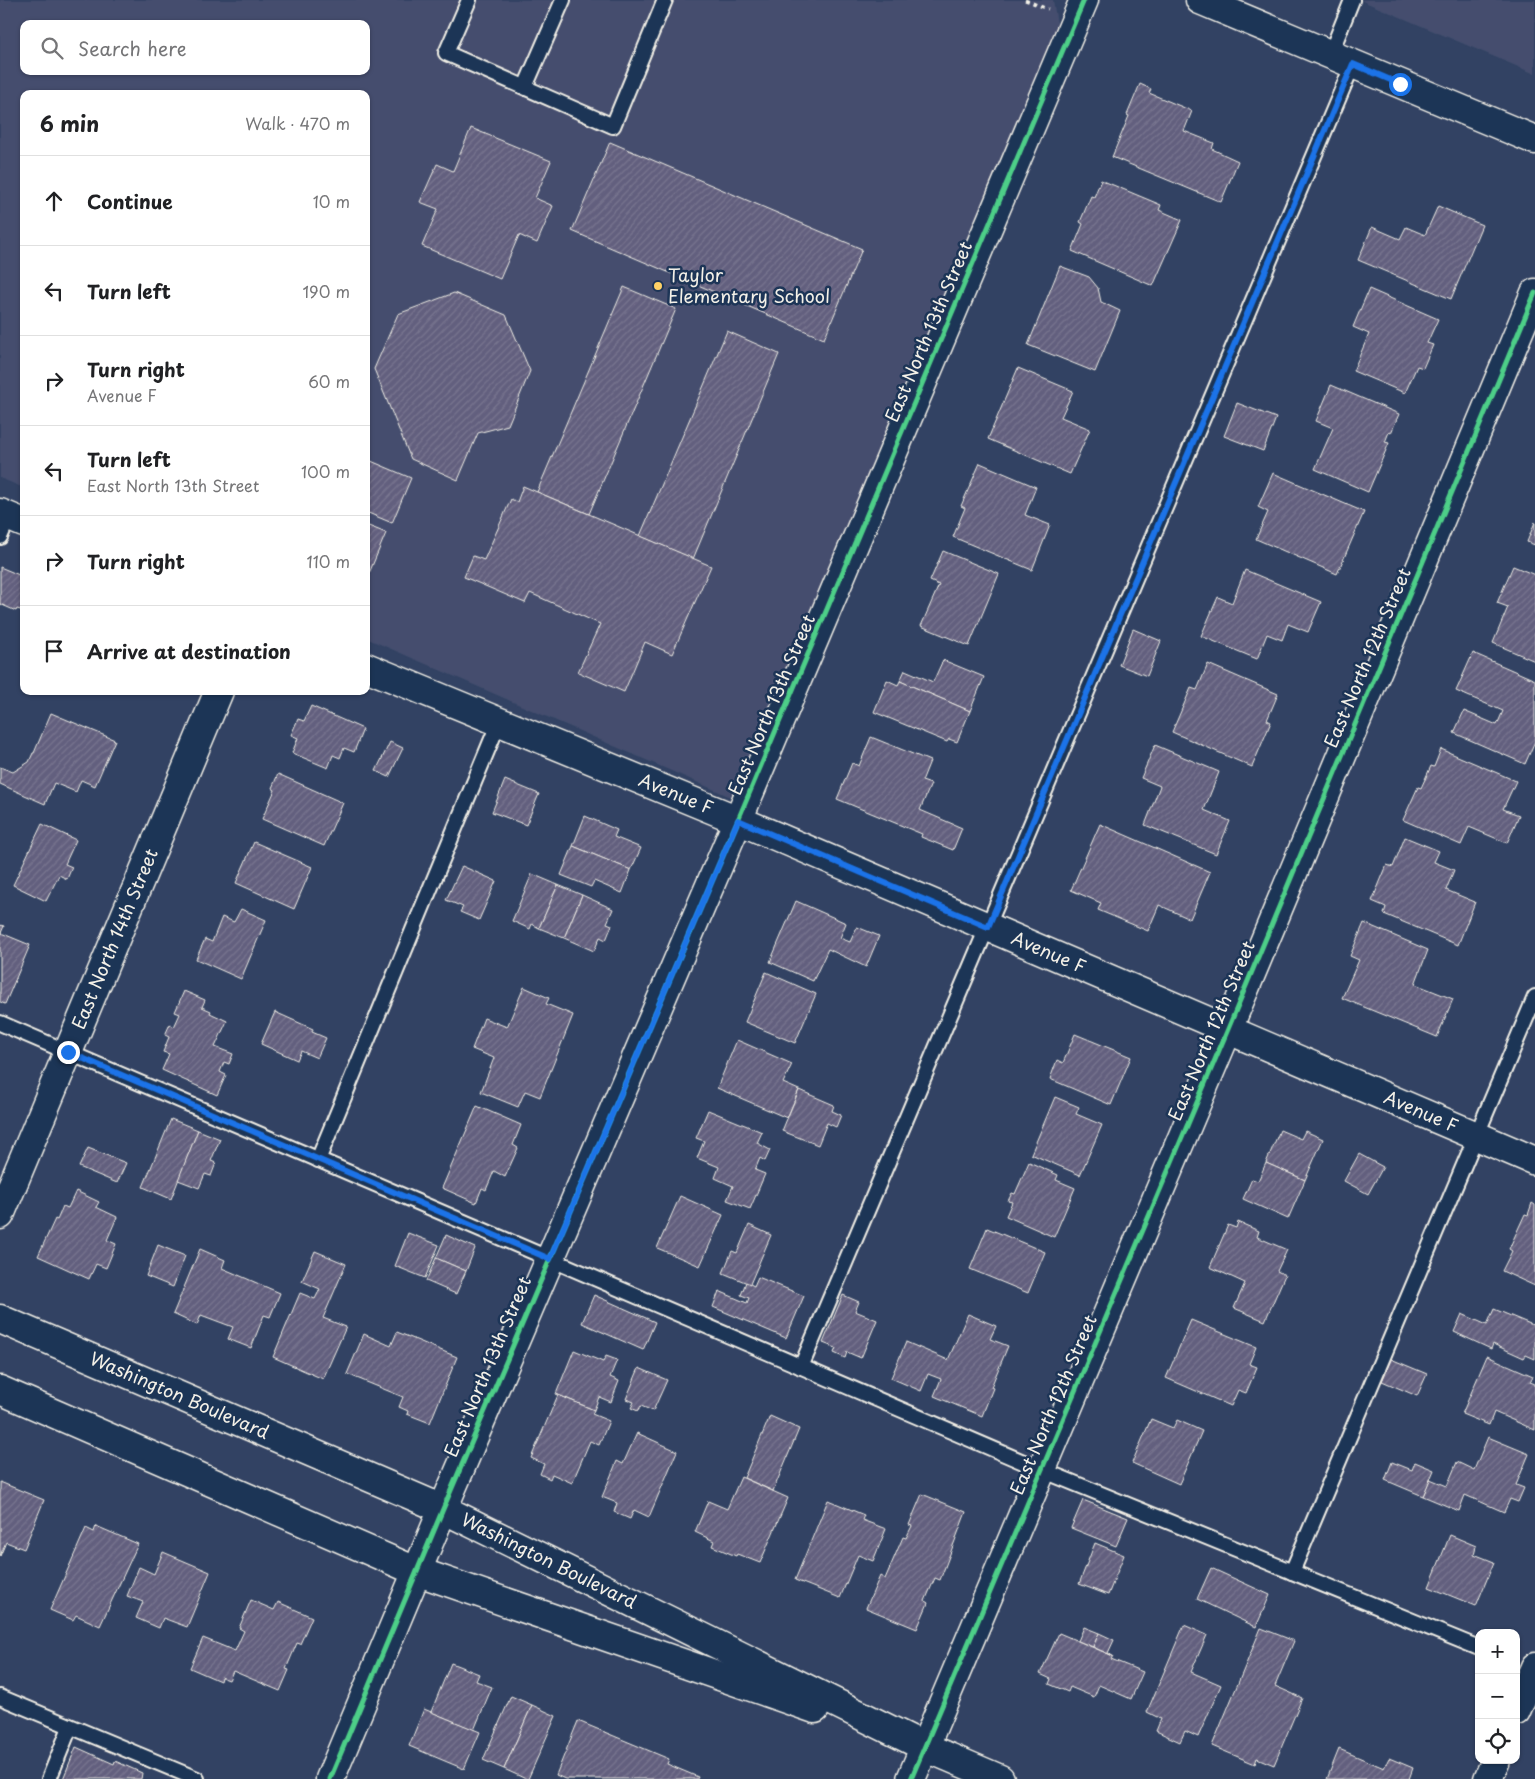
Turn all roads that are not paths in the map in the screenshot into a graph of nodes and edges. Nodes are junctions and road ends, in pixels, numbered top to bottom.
1 (469, 0) edge
2 (563, 0) edge
3 (665, 0) edge
4 (1084, 0) edge
5 (1352, 0) edge
6 (1203, 1) edge
7 (1341, 59) junction
8 (525, 87) junction
9 (1535, 140) edge
10 (1535, 294) edge
11 (370, 669) edge
12 (218, 695) edge
13 (499, 722) junction
14 (738, 820) junction
15 (988, 927) junction
16 (1535, 997) edge
17 (0, 1023) edge
18 (1228, 1029) junction
19 (68, 1052) junction
20 (1477, 1136) junction
21 (318, 1160) junction
22 (1535, 1161) edge
23 (0, 1215) edge
24 (550, 1259) junction
25 (0, 1319) edge
26 (801, 1367) junction
27 (0, 1390) edge
28 (1042, 1470) junction
29 (443, 1508) junction
30 (416, 1571) junction
31 (1292, 1572) junction
32 (1475, 1646) edge
33 (1532, 1669) edge
34 (0, 1697) edge
35 (1520, 1700) edge
36 (70, 1727) junction
37 (925, 1747) junction
38 (1494, 1764) edge
39 (49, 1779) edge
40 (197, 1779) edge
41 (330, 1779) edge
42 (911, 1779) edge
43 (1000, 1779) edge
44 (1488, 1779) edge

1 - 8 lane
2 - 8 lane
3 - 8 lane
4 - 14 street, East North 13th Street
5 - 7 lane
6 - 7 street
7 - 9 street
7 - 15 lane
10 - 18 street, East North 12th Street
11 - 13 street, Avenue F
12 - 19 street, East North 14th Street
13 - 14 street, Avenue F
13 - 21 lane
14 - 15 street, Avenue F
14 - 24 street, East North 13th Street
15 - 18 street, Avenue F
15 - 26 lane
16 - 20 lane
17 - 19 lane
18 - 20 street, Avenue F
18 - 28 street, East North 12th Street
19 - 21 lane
19 - 23 street, East North 14th Street
20 - 22 street, Avenue F
20 - 31 lane
21 - 24 lane
24 - 26 lane
24 - 29 street, East North 13th Street
25 - 29 street, Washington Boulevard
26 - 28 lane
27 - 30 street, Washington Boulevard
28 - 31 lane
28 - 37 street, East North 12th Street
29 - 30 street, East North 13th Street
29 - 37 street, Washington Boulevard
30 - 37 street, Washington Boulevard
30 - 41 street, East North 13th Street
31 - 32 lane
33 - 35 street
34 - 36 lane
36 - 39 lane
36 - 40 lane
37 - 42 street, East North 12th Street
37 - 43 street, Washington Boulevard
38 - 44 street

